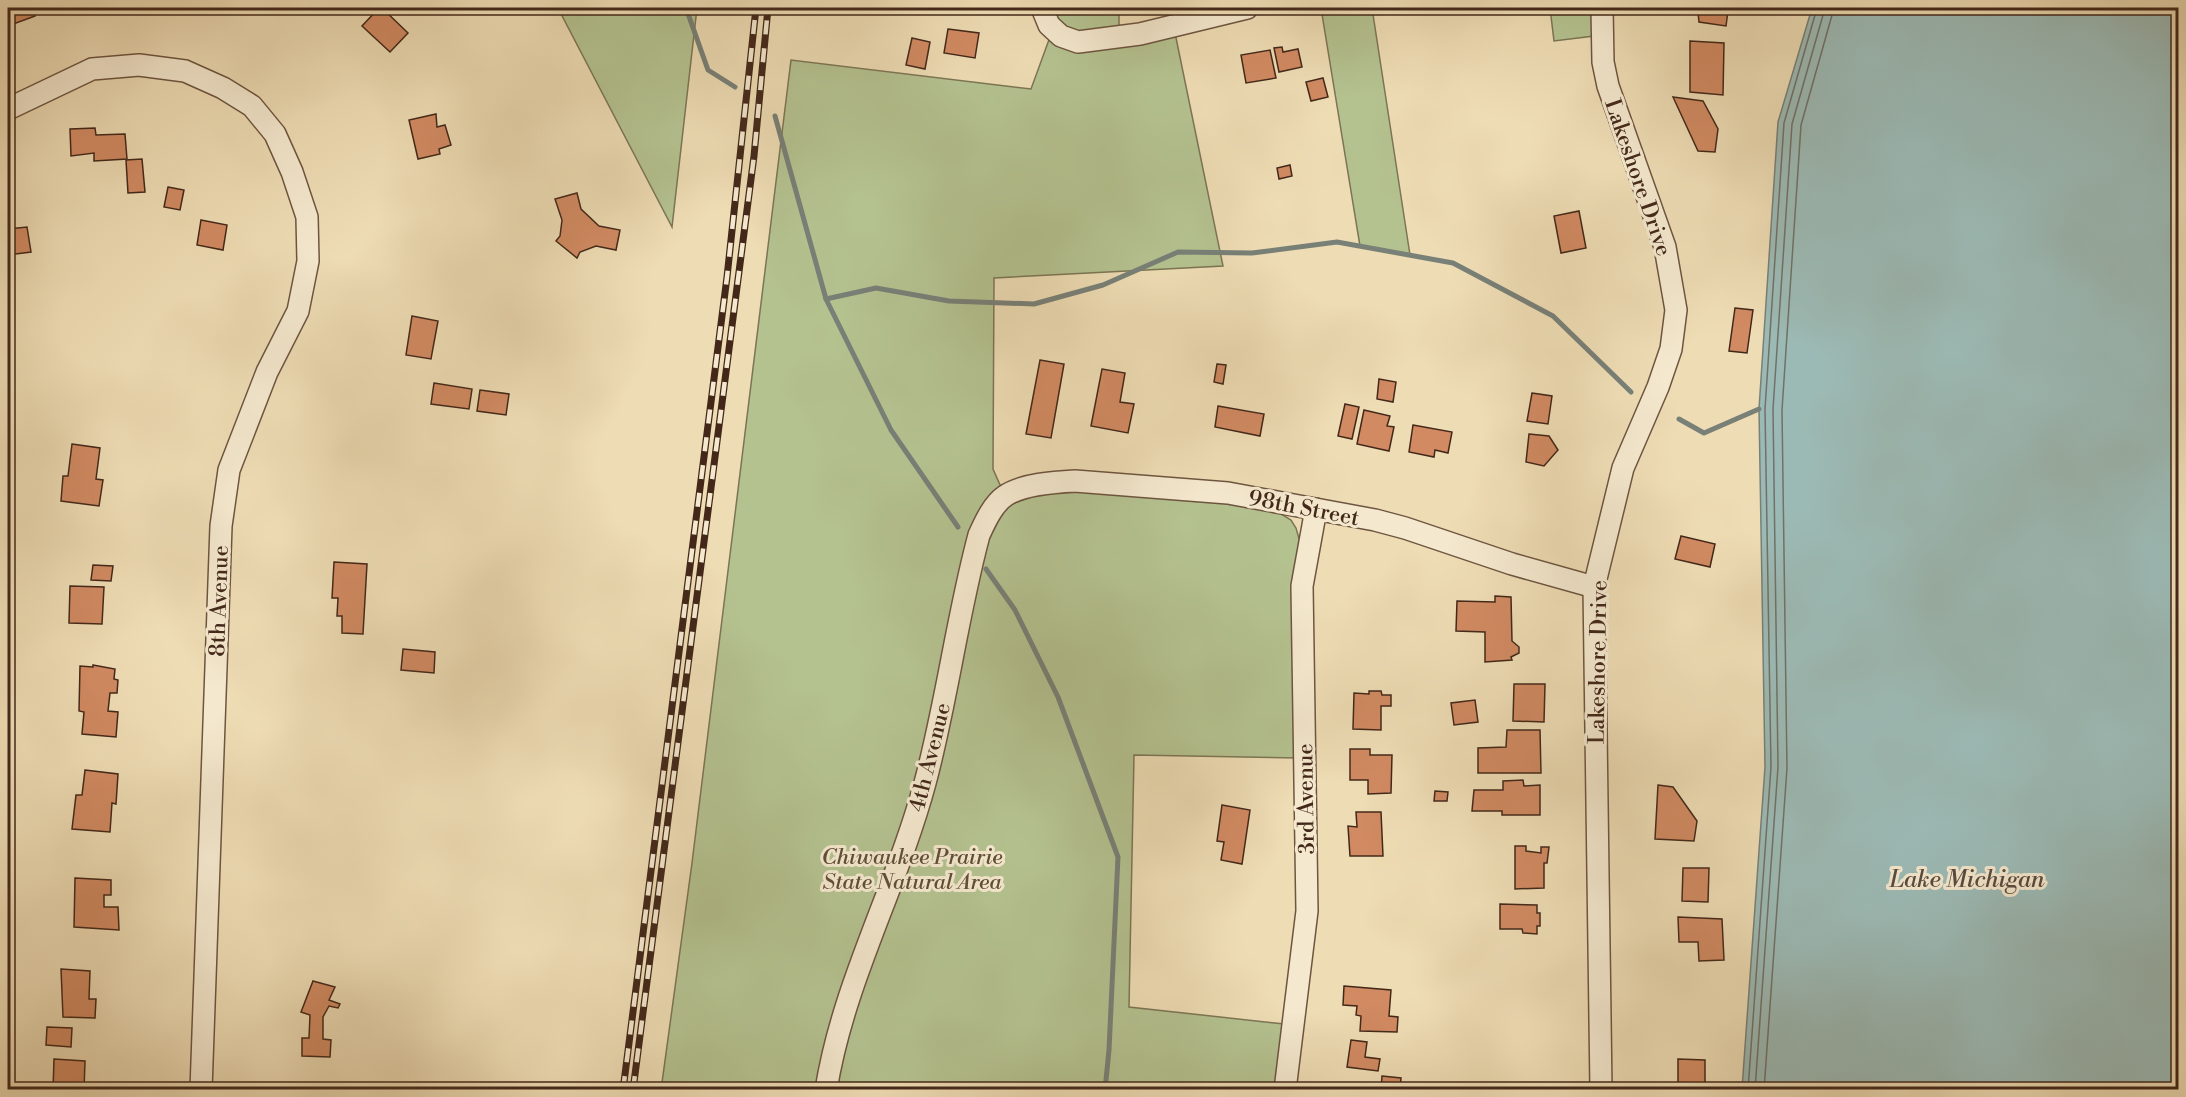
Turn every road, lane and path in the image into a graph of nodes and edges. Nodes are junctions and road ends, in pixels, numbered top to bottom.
1 (1042, 8) edge
2 (1248, 8) edge
3 (1602, 8) edge
4 (8, 110) edge
5 (1006, 495) joint
6 (1316, 509) junction
7 (1594, 587) junction
8 (201, 1089) edge
9 (826, 1089) edge
10 (1285, 1089) edge
11 (1601, 1089) edge

1 - 2 street
3 - 7 street, Lakeshore Drive
4 - 8 street, 8th Avenue
5 - 6 street, 98th Street
5 - 9 street, 4th Avenue
6 - 7 street, 98th Street
6 - 10 street, 3rd Avenue
7 - 11 street, Lakeshore Drive

